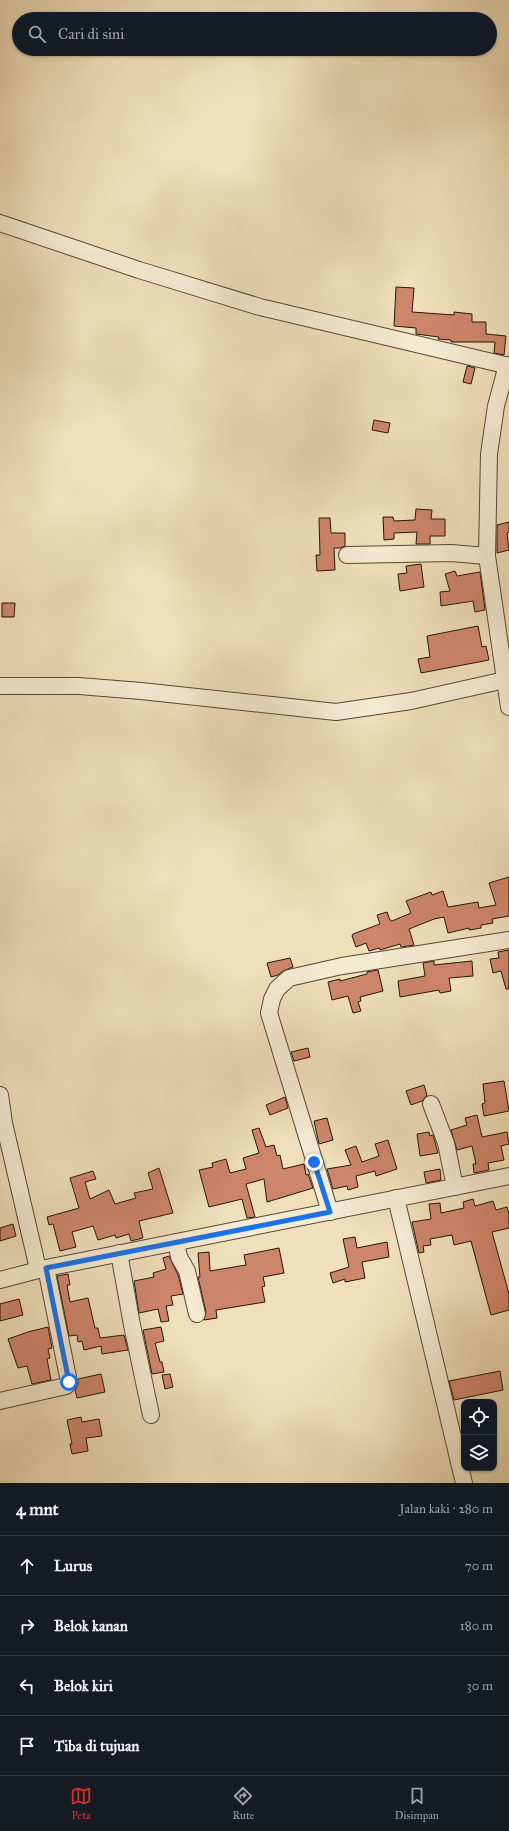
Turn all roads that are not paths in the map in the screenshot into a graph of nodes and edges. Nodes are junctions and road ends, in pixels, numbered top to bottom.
1 (0, 223) edge
2 (508, 366) edge
3 (347, 555) dead end
4 (487, 556) junction
5 (505, 680) junction
6 (0, 686) edge
7 (509, 707) edge
8 (509, 940) edge
9 (0, 1095) edge
10 (431, 1104) dead end
11 (2, 1124) edge
12 (509, 1176) edge
13 (455, 1187) junction
14 (396, 1198) junction
15 (330, 1212) junction
16 (176, 1242) junction
17 (119, 1253) junction
18 (42, 1269) junction
19 (0, 1280) edge
20 (197, 1314) dead end
21 (0, 1401) edge
22 (151, 1415) dead end
23 (464, 1483) edge

1 - 2 street
2 - 4 street
3 - 4 street
4 - 5 street
5 - 6 street
5 - 7 street
8 - 15 street
9 - 11 street
10 - 13 street
11 - 18 street
12 - 13 street
13 - 14 street
14 - 15 street
14 - 23 street
15 - 16 street
16 - 17 street
16 - 20 street
17 - 18 street
17 - 22 street
18 - 19 street
18 - 21 street

